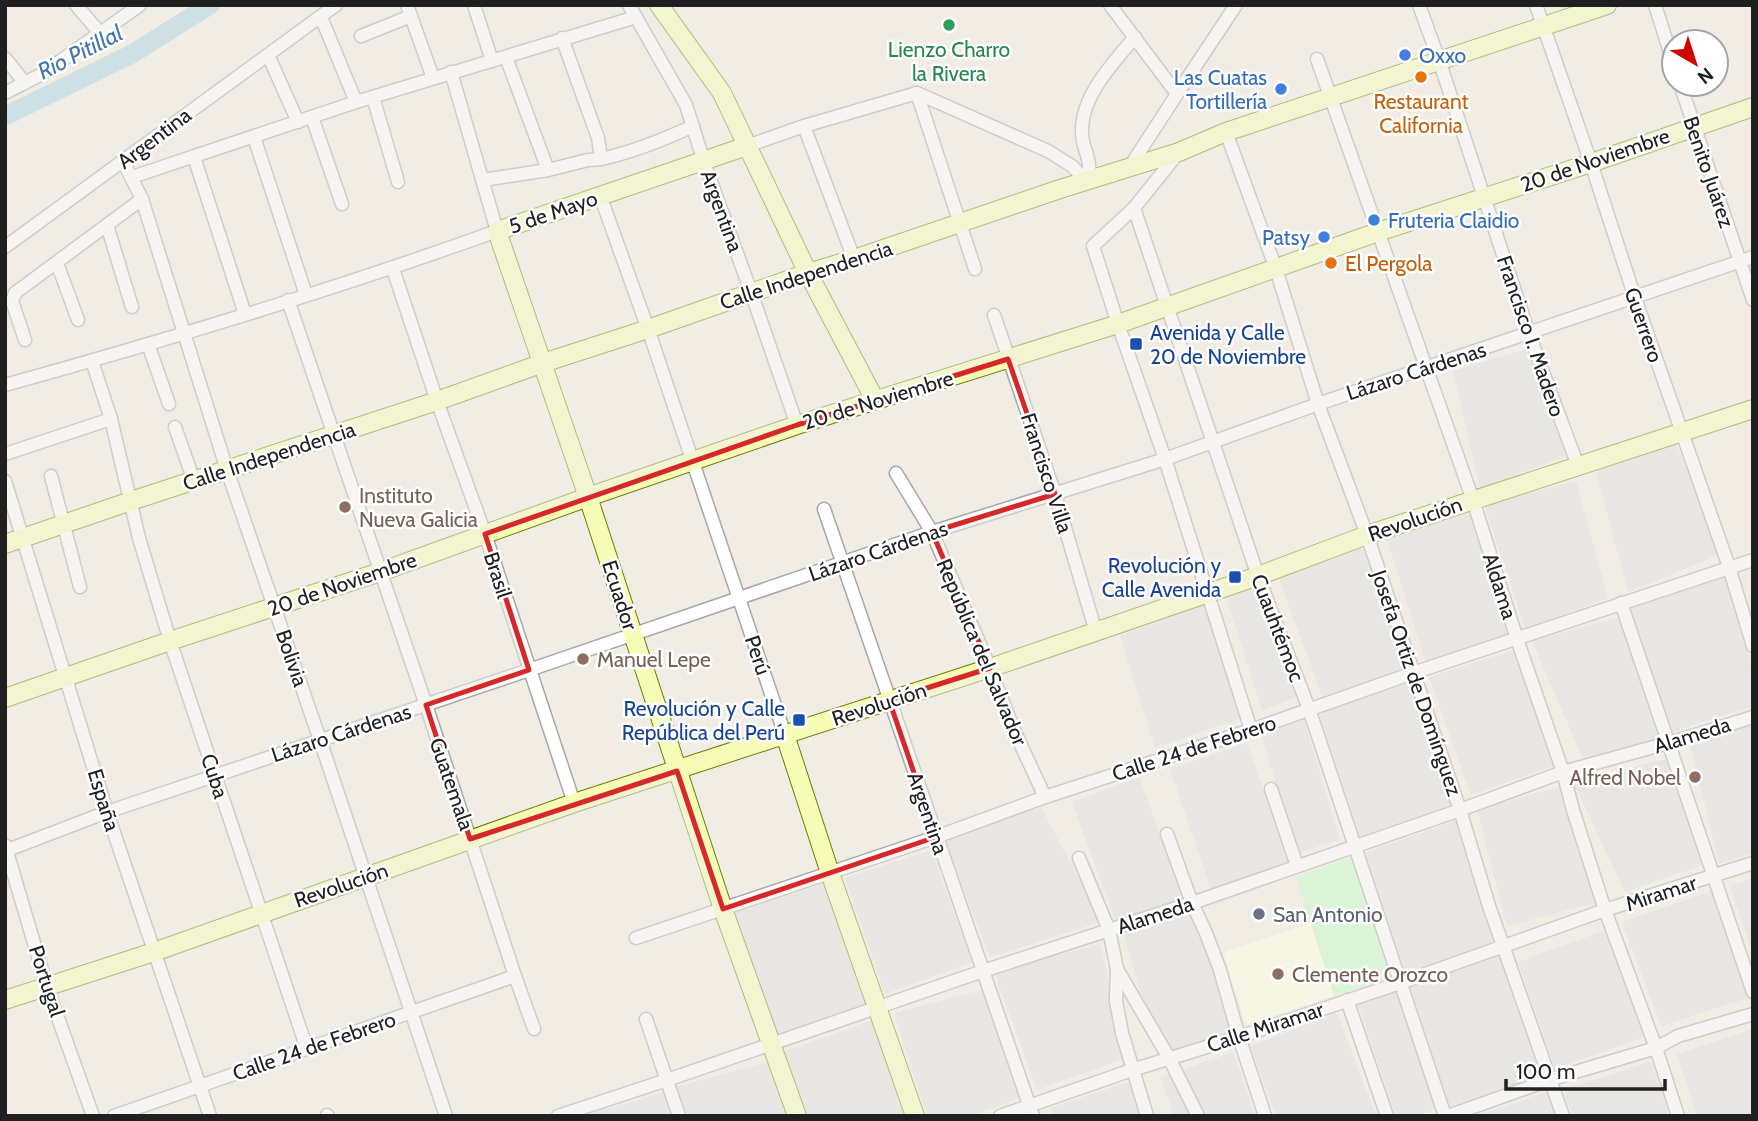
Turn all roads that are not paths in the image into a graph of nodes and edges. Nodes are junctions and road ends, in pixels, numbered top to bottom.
1 (76, 5) edge
2 (140, 5) edge
3 (336, 5) edge
4 (474, 5) edge
5 (659, 5) edge
6 (1110, 5) edge
7 (1236, 5) edge
8 (1419, 5) edge
9 (1536, 5) edge
10 (1607, 5) edge
11 (1656, 5) edge
12 (409, 11) edge
13 (632, 11) edge
14 (321, 17) junction
15 (1543, 28) junction
16 (1663, 28) edge
17 (100, 33) junction
18 (361, 36) dead end
19 (1135, 37) junction
20 (562, 38) junction
21 (268, 55) junction
22 (506, 57) junction
23 (5, 58) edge
24 (1317, 59) dead end
25 (1439, 60) junction
26 (492, 61) junction
27 (451, 72) junction
28 (433, 78) junction
29 (25, 83) junction
30 (5, 93) edge
31 (917, 93) junction
32 (1177, 94) junction
33 (373, 97) junction
34 (1330, 98) junction
35 (1684, 98) edge
36 (356, 102) junction
37 (1753, 107) edge
38 (313, 117) junction
39 (298, 122) junction
40 (693, 126) junction
41 (804, 126) junction
42 (1693, 127) junction
43 (1226, 132) junction
44 (254, 137) junction
45 (747, 146) junction
46 (1179, 152) junction
47 (194, 157) junction
48 (601, 159) junction
49 (123, 161) junction
50 (704, 162) junction
51 (1591, 163) junction
52 (1129, 168) junction
53 (548, 170) junction
54 (132, 177) junction
55 (482, 180) junction
56 (1087, 181) junction
57 (398, 182) dead end
58 (600, 195) junction
59 (1483, 198) junction
60 (142, 199) junction
61 (341, 204) dead end
62 (1134, 208) junction
63 (960, 223) junction
64 (107, 225) junction
65 (497, 231) junction
66 (1378, 232) junction
67 (5, 247) edge
68 (1753, 257) edge
69 (854, 259) junction
70 (1739, 262) junction
71 (57, 263) junction
72 (393, 269) junction
73 (975, 269) dead end
74 (1276, 269) junction
75 (808, 273) junction
76 (751, 292) junction
77 (306, 295) junction
78 (1634, 298) junction
79 (288, 300) junction
80 (1753, 300) edge
81 (132, 307) dead end
82 (1167, 307) junction
83 (245, 314) junction
84 (994, 315) dead end
85 (78, 320) dead end
86 (1118, 324) junction
87 (648, 329) junction
88 (185, 333) junction
89 (1529, 334) junction
90 (25, 340) dead end
91 (148, 344) junction
92 (1008, 359) junction
93 (92, 361) junction
94 (543, 363) junction
95 (1426, 367) junction
96 (5, 385) edge
97 (875, 400) junction
98 (437, 401) junction
99 (169, 404) dead end
100 (1318, 404) junction
101 (1753, 409) edge
102 (111, 419) junction
103 (797, 425) junction
104 (175, 427) dead end
105 (1682, 432) junction
106 (333, 436) junction
107 (1213, 442) junction
108 (5, 454) edge
109 (1164, 459) junction
110 (692, 462) junction
111 (1578, 467) junction
112 (227, 470) junction
113 (896, 473) dead end
114 (51, 476) dead end
115 (5, 481) edge
116 (194, 481) junction
117 (1055, 494) junction
118 (588, 497) junction
119 (1473, 500) junction
120 (131, 501) junction
121 (824, 509) dead end
122 (64, 524) junction
123 (932, 532) junction
124 (485, 534) junction
125 (1367, 535) junction
126 (23, 538) junction
127 (5, 544) edge
128 (1753, 560) edge
129 (842, 564) junction
130 (1729, 568) junction
131 (380, 572) junction
132 (1258, 576) junction
133 (80, 587) dead end
134 (1207, 592) junction
135 (739, 598) junction
136 (1621, 603) junction
137 (274, 607) junction
138 (1096, 632) junction
139 (633, 634) junction
140 (1517, 639) junction
141 (170, 641) junction
142 (1753, 646) edge
143 (990, 668) junction
144 (529, 670) junction
145 (1413, 673) junction
146 (66, 677) junction
147 (5, 698) edge
148 (889, 700) junction
149 (426, 705) junction
150 (1309, 709) junction
151 (1753, 717) edge
152 (1251, 730) junction
153 (785, 735) junction
154 (320, 740) junction
155 (1668, 743) junction
156 (677, 771) junction
157 (1563, 772) junction
158 (215, 776) junction
159 (1271, 789) dead end
160 (1045, 797) junction
161 (574, 803) junction
162 (1460, 810) junction
163 (107, 812) junction
164 (1167, 835) dead end
165 (936, 837) junction
166 (470, 839) junction
167 (1354, 847) junction
168 (6, 848) edge
169 (1079, 858) dead end
170 (1753, 863) edge
171 (1297, 866) junction
172 (830, 873) junction
173 (1714, 876) junction
174 (365, 877) junction
175 (1192, 903) junction
176 (723, 909) junction
177 (1605, 910) junction
178 (260, 913) junction
179 (1569, 924) joint
180 (1109, 930) junction
181 (636, 938) dead end
182 (1504, 947) junction
183 (154, 952) junction
184 (1117, 969) junction
185 (983, 971) junction
186 (515, 976) junction
187 (1400, 983) junction
188 (47, 987) junction
189 (1753, 992) edge
190 (5, 1000) edge
191 (1346, 1000) junction
192 (877, 1007) junction
193 (411, 1012) junction
194 (1753, 1014) edge
195 (646, 1018) dead end
196 (534, 1029) dead end
197 (1239, 1037) junction
198 (771, 1044) junction
199 (1656, 1048) junction
200 (306, 1049) junction
201 (1169, 1058) junction
202 (1132, 1070) junction
203 (667, 1080) junction
204 (1552, 1080) junction
205 (200, 1086) junction
206 (1032, 1111) edge
207 (93, 1116) edge
208 (114, 1116) edge
209 (210, 1116) edge
210 (446, 1116) edge
211 (558, 1116) edge
212 (679, 1116) edge
213 (797, 1116) edge
214 (915, 1116) edge
215 (1000, 1116) edge
216 (1147, 1116) edge
217 (1198, 1116) edge
218 (1265, 1116) edge
219 (1387, 1116) edge
220 (1447, 1116) edge
221 (1563, 1116) edge
222 (1678, 1116) edge

1 - 17 street
2 - 17 street
3 - 14 street, Argentina
4 - 26 street
5 - 45 street
6 - 19 street
7 - 32 street
8 - 25 street, Francisco I. Madero
9 - 15 street, Guerrero
10 - 15 street, Calle Independencia
11 - 16 street
12 - 18 street
12 - 28 street
13 - 20 street
13 - 40 street, Argentina
14 - 21 street, Argentina
14 - 36 street
15 - 25 street, Calle Independencia
15 - 51 street, Guerrero
17 - 29 street
19 - 32 street
19 - 56 street
20 - 22 street
20 - 48 street
21 - 39 street
21 - 49 street, Argentina
22 - 26 street
22 - 53 street
23 - 29 street
24 - 34 street, Aldama
25 - 34 street, Calle Independencia
25 - 59 street, Francisco I. Madero
26 - 27 street
27 - 28 street
27 - 55 street, Ecuador
28 - 33 street
29 - 30 street
31 - 41 street, 5 de Mayo
31 - 56 street
31 - 63 street
32 - 52 street
33 - 36 street
33 - 57 street
34 - 43 street, Calle Independencia
34 - 66 street, Aldama
35 - 42 street, Benito Juárez
36 - 38 street
37 - 42 street, 20 de Noviembre
38 - 39 street
38 - 61 street
39 - 44 street
40 - 48 street
40 - 50 street, Argentina
41 - 45 street, 5 de Mayo
41 - 69 street
42 - 51 street, 20 de Noviembre
42 - 70 street, Benito Juárez
43 - 46 street, Calle Independencia
43 - 74 street, Josefa Ortiz de Domínguez
44 - 47 street
44 - 77 street
45 - 50 street, 5 de Mayo
45 - 75 street
46 - 52 street, Calle Independencia
46 - 62 street
47 - 54 street
47 - 83 street
48 - 53 street
49 - 54 street, Bolivia
49 - 67 street, Argentina
50 - 58 street, 5 de Mayo
50 - 76 street, Argentina
51 - 59 street, 20 de Noviembre
51 - 78 street, Guerrero
52 - 56 street, Calle Independencia
53 - 55 street
54 - 60 street, Bolivia
55 - 65 street, Ecuador
56 - 63 street, Calle Independencia
58 - 65 street, 5 de Mayo
58 - 87 street, Perú
59 - 66 street, 20 de Noviembre
59 - 89 street, Francisco I. Madero
60 - 64 street
60 - 88 street, Bolivia
62 - 82 street, Cuauhtémoc
62 - 86 street
63 - 69 street, Calle Independencia
63 - 73 street
64 - 71 street
64 - 81 street
65 - 72 street, 5 de Mayo
65 - 94 street, Ecuador
66 - 74 street, 20 de Noviembre
66 - 95 street, Aldama
68 - 70 street, Lázaro Cárdenas
69 - 75 street, Calle Independencia
70 - 78 street, Lázaro Cárdenas
70 - 80 street, Benito Juárez
71 - 85 street
71 - 90 street
72 - 77 street, 5 de Mayo
72 - 98 street, Brasil
74 - 82 street, 20 de Noviembre
74 - 100 street, Josefa Ortiz de Domínguez
75 - 76 street, Calle Independencia
75 - 97 street
76 - 87 street, Calle Independencia
76 - 103 street, Argentina
77 - 79 street, 5 de Mayo
78 - 89 street, Lázaro Cárdenas
78 - 105 street, Guerrero
79 - 83 street, 5 de Mayo
79 - 106 street, Guatemala
82 - 86 street, 20 de Noviembre
82 - 107 street, Cuauhtémoc
83 - 88 street, 5 de Mayo
84 - 92 street, Francisco Villa
86 - 92 street, 20 de Noviembre
86 - 109 street
87 - 94 street, Calle Independencia
87 - 110 street, Perú
88 - 91 street, 5 de Mayo
88 - 112 street, Bolivia
89 - 95 street, Lázaro Cárdenas
89 - 111 street, Francisco I. Madero
91 - 93 street, 5 de Mayo
91 - 99 street
92 - 97 street, 20 de Noviembre
92 - 117 street, Francisco Villa
93 - 96 street, 5 de Mayo
93 - 102 street, Cuba
94 - 98 street, Calle Independencia
94 - 118 street, Ecuador
95 - 100 street, Lázaro Cárdenas
95 - 119 street, Aldama
97 - 103 street, 20 de Noviembre
98 - 106 street, Calle Independencia
98 - 124 street, Brasil
100 - 107 street, Lázaro Cárdenas
100 - 125 street, Josefa Ortiz de Domínguez
101 - 105 street, Revolución
102 - 108 street
102 - 120 street, Cuba
103 - 110 street, 20 de Noviembre
104 - 116 street
105 - 111 street, Revolución
105 - 130 street, Guerrero
106 - 112 street, Calle Independencia
106 - 131 street, Guatemala
107 - 109 street, Lázaro Cárdenas
107 - 132 street, Cuauhtémoc
109 - 117 street, Lázaro Cárdenas
109 - 134 street
110 - 118 street, 20 de Noviembre
110 - 135 street, Perú
111 - 119 street, Revolución
112 - 116 street, Calle Independencia
112 - 137 street, Bolivia
113 - 123 street, República del Salvador
114 - 122 street
115 - 126 street, España
116 - 120 street, Calle Independencia
117 - 123 street, Lázaro Cárdenas
117 - 138 street, Francisco Villa
118 - 124 street, 20 de Noviembre
118 - 139 street, Ecuador
119 - 125 street, Revolución
119 - 140 street, Aldama
120 - 122 street, Calle Independencia
120 - 141 street, Cuba
121 - 129 street, Argentina
122 - 126 street, Calle Independencia
122 - 133 street
123 - 129 street, Lázaro Cárdenas
123 - 143 street, República del Salvador
124 - 131 street, 20 de Noviembre
124 - 144 street, Brasil
125 - 132 street, Revolución
125 - 145 street, Josefa Ortiz de Domínguez
126 - 127 street, Calle Independencia
126 - 146 street, España
128 - 130 street, Calle 24 de Febrero
129 - 135 street, Lázaro Cárdenas
129 - 148 street, Argentina
130 - 136 street, Calle 24 de Febrero
130 - 142 street, Guerrero
131 - 137 street, 20 de Noviembre
131 - 149 street, Guatemala
132 - 134 street, Revolución
132 - 150 street, Cuauhtémoc
134 - 138 street, Revolución
134 - 152 street
135 - 139 street, Lázaro Cárdenas
135 - 153 street, Perú
136 - 140 street, Calle 24 de Febrero
136 - 155 street
137 - 141 street, 20 de Noviembre
137 - 154 street, Bolivia
138 - 143 street, Revolución
139 - 144 street, Lázaro Cárdenas
139 - 156 street, Ecuador
140 - 145 street, Calle 24 de Febrero
140 - 157 street, Aldama
141 - 146 street, 20 de Noviembre
141 - 158 street, Cuba
143 - 148 street, Revolución
143 - 160 street, República del Salvador
144 - 149 street, Lázaro Cárdenas
144 - 161 street, Brasil
145 - 150 street, Calle 24 de Febrero
145 - 162 street, Josefa Ortiz de Domínguez
146 - 147 street, 20 de Noviembre
146 - 163 street, España
148 - 153 street, Revolución
148 - 165 street, Argentina
149 - 154 street, Lázaro Cárdenas
149 - 166 street, Guatemala
150 - 152 street, Calle 24 de Febrero
150 - 167 street, Cuauhtémoc
151 - 155 street, Alameda
152 - 160 street, Calle 24 de Febrero
153 - 156 street, Revolución
153 - 172 street, Perú
154 - 158 street, Lázaro Cárdenas
154 - 174 street, Bolivia
155 - 157 street, Alameda
155 - 173 street
156 - 161 street, Revolución
156 - 176 street, Ecuador
157 - 162 street, Alameda
157 - 177 street, Aldama
158 - 163 street, Lázaro Cárdenas
158 - 178 street, Cuba
159 - 171 street
160 - 165 street, Calle 24 de Febrero
161 - 166 street, Revolución
162 - 167 street, Alameda
162 - 182 street, Josefa Ortiz de Domínguez
163 - 168 street, Lázaro Cárdenas
163 - 183 street, España
164 - 175 street
165 - 172 street, Calle 24 de Febrero
165 - 185 street, Argentina
166 - 174 street, Revolución
166 - 186 street, Guatemala
167 - 171 street, Alameda
167 - 187 street, Cuauhtémoc
168 - 188 street, Portugal
169 - 180 street
170 - 173 street, Miramar
171 - 175 street, Alameda
172 - 176 street, Calle 24 de Febrero
172 - 192 street, Perú
173 - 177 street, Miramar
173 - 189 street
174 - 178 street, Revolución
174 - 193 street, Bolivia
175 - 180 street, Alameda
175 - 197 street
176 - 181 street, Calle 24 de Febrero
176 - 198 street, Ecuador
177 - 179 street, Miramar
177 - 199 street, Aldama
178 - 183 street, Revolución
178 - 200 street, Cuba
179 - 182 street, Calle Miramar
180 - 184 street
180 - 185 street, Alameda
182 - 187 street, Calle Miramar
182 - 204 street, Josefa Ortiz de Domínguez
183 - 188 street, Revolución
183 - 205 street, España
184 - 201 street
184 - 202 street
185 - 192 street, Alameda
185 - 206 street, Argentina
186 - 193 street, Calle 24 de Febrero
186 - 196 street, Guatemala
187 - 191 street, Calle Miramar
187 - 220 street, Cuauhtémoc
188 - 190 street, Revolución
188 - 207 street, Portugal
191 - 197 street, Calle Miramar
191 - 219 street
192 - 198 street, Alameda
192 - 214 street, Perú
193 - 200 street, Calle 24 de Febrero
193 - 210 street, Bolivia
194 - 199 street
195 - 203 street
197 - 201 street, Calle Miramar
197 - 218 street
198 - 203 street, Alameda
198 - 213 street, Ecuador
199 - 204 street
199 - 222 street, Aldama
200 - 205 street, Calle 24 de Febrero
201 - 202 street, Calle Miramar
201 - 217 street
202 - 206 street, Calle Miramar
202 - 216 street
203 - 211 street, Alameda
203 - 212 street
204 - 220 street
204 - 221 street, Josefa Ortiz de Domínguez
205 - 208 street, Calle 24 de Febrero
205 - 209 street, España
206 - 215 street, Calle Miramar

